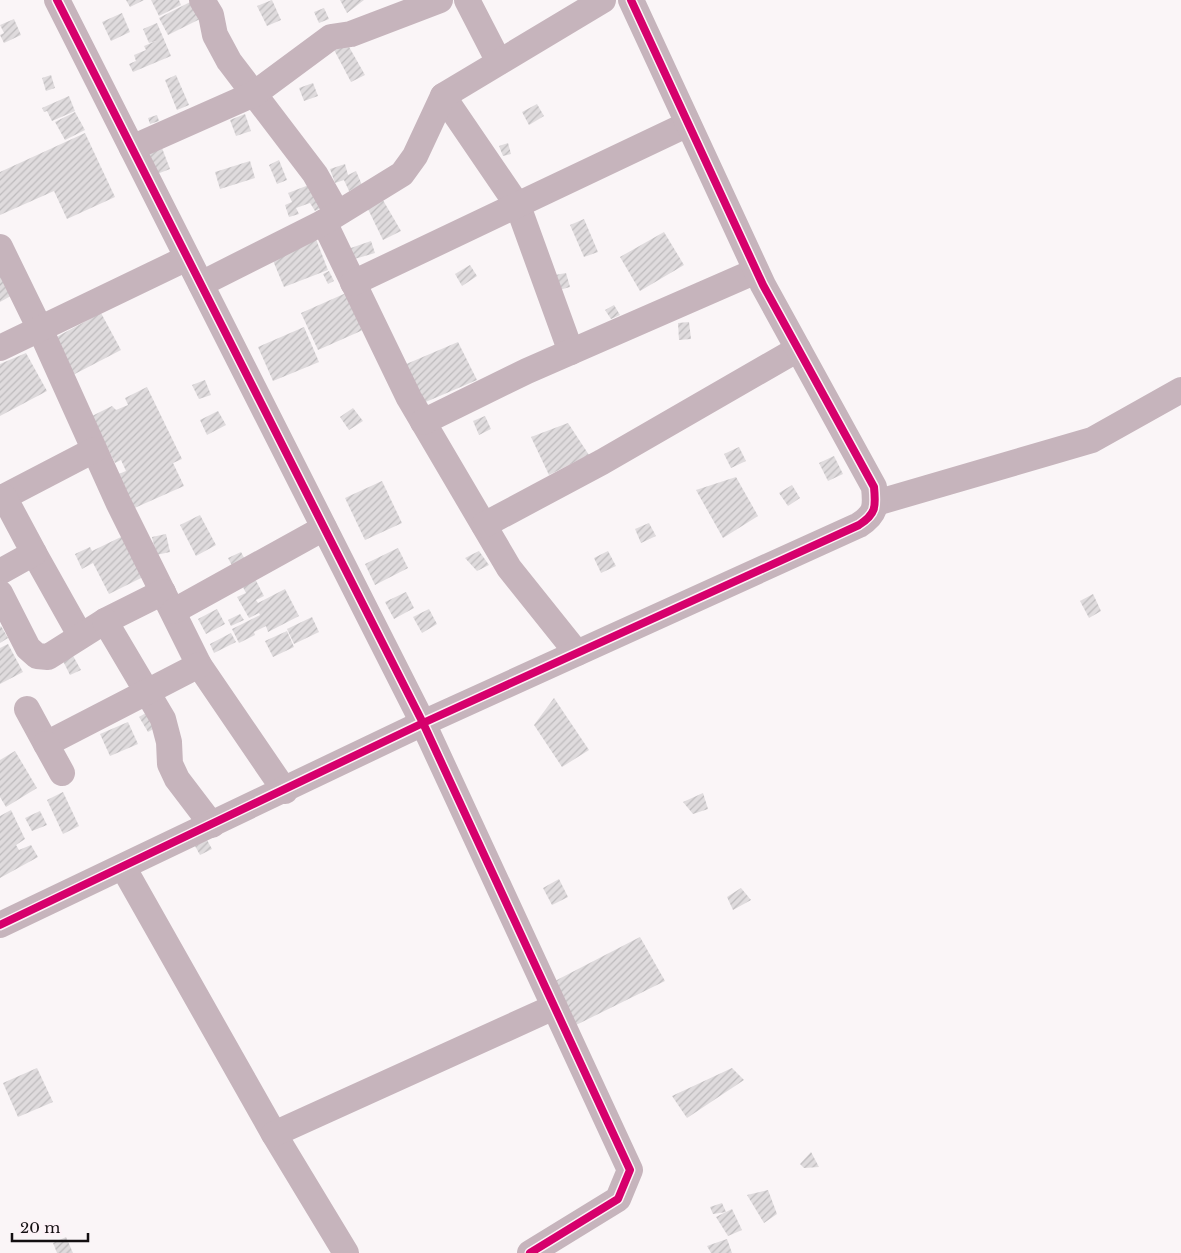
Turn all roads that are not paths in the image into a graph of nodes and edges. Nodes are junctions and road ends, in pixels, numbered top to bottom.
1 (57, 0) edge
2 (440, 0) edge
3 (468, 0) edge
4 (603, 0) edge
5 (631, 0) edge
6 (206, 2) edge
7 (499, 62) junction
8 (254, 94) junction
9 (443, 96) junction
10 (688, 124) junction
11 (132, 148) junction
12 (518, 206) junction
13 (330, 218) junction
14 (0, 248) edge
15 (188, 258) junction
16 (756, 272) junction
17 (353, 283) junction
18 (201, 284) junction
19 (40, 329) junction
20 (0, 348) edge
21 (798, 349) junction
22 (571, 352) junction
23 (1181, 390) edge
24 (423, 422) junction
25 (94, 450) junction
26 (2, 498) edge
27 (876, 503) junction
28 (484, 525) junction
29 (324, 528) junction
30 (34, 553) junction
31 (0, 572) edge
32 (0, 593) edge
33 (168, 602) junction
34 (105, 620) junction
35 (80, 635) junction
36 (577, 653) junction
37 (199, 665) junction
38 (147, 693) junction
39 (27, 709) dead end
40 (423, 724) junction
41 (46, 744) junction
42 (62, 773) dead end
43 (285, 791) junction
44 (212, 825) junction
45 (123, 867) junction
46 (0, 925) edge
47 (554, 1007) junction
48 (274, 1134) junction
49 (346, 1253) edge
50 (530, 1253) edge

1 - 11 street
2 - 8 street
3 - 7 street
4 - 7 street
5 - 10 street
6 - 8 street
7 - 9 street
8 - 11 street
8 - 13 street
9 - 12 street
9 - 13 street
10 - 12 street
10 - 16 street
11 - 15 street
12 - 17 street
12 - 22 street
13 - 17 street
13 - 18 street
14 - 19 street
15 - 18 street
15 - 19 street
16 - 21 street
16 - 22 street
17 - 24 street
18 - 29 street
19 - 20 street
19 - 25 street
21 - 27 street
21 - 28 street
22 - 24 street
23 - 27 street
24 - 28 street
25 - 26 street
25 - 33 street
26 - 30 street
27 - 36 street
28 - 36 street
29 - 33 street
29 - 40 street
30 - 31 street
30 - 35 street
32 - 35 street
33 - 34 street
33 - 37 street
34 - 35 street
34 - 38 street
36 - 40 street
37 - 38 street
37 - 43 street
38 - 41 street
38 - 44 street
39 - 41 street
40 - 43 street
40 - 47 street
41 - 42 street
43 - 44 street
44 - 45 street
45 - 46 street
45 - 48 street
47 - 48 street
47 - 50 street
48 - 49 street

